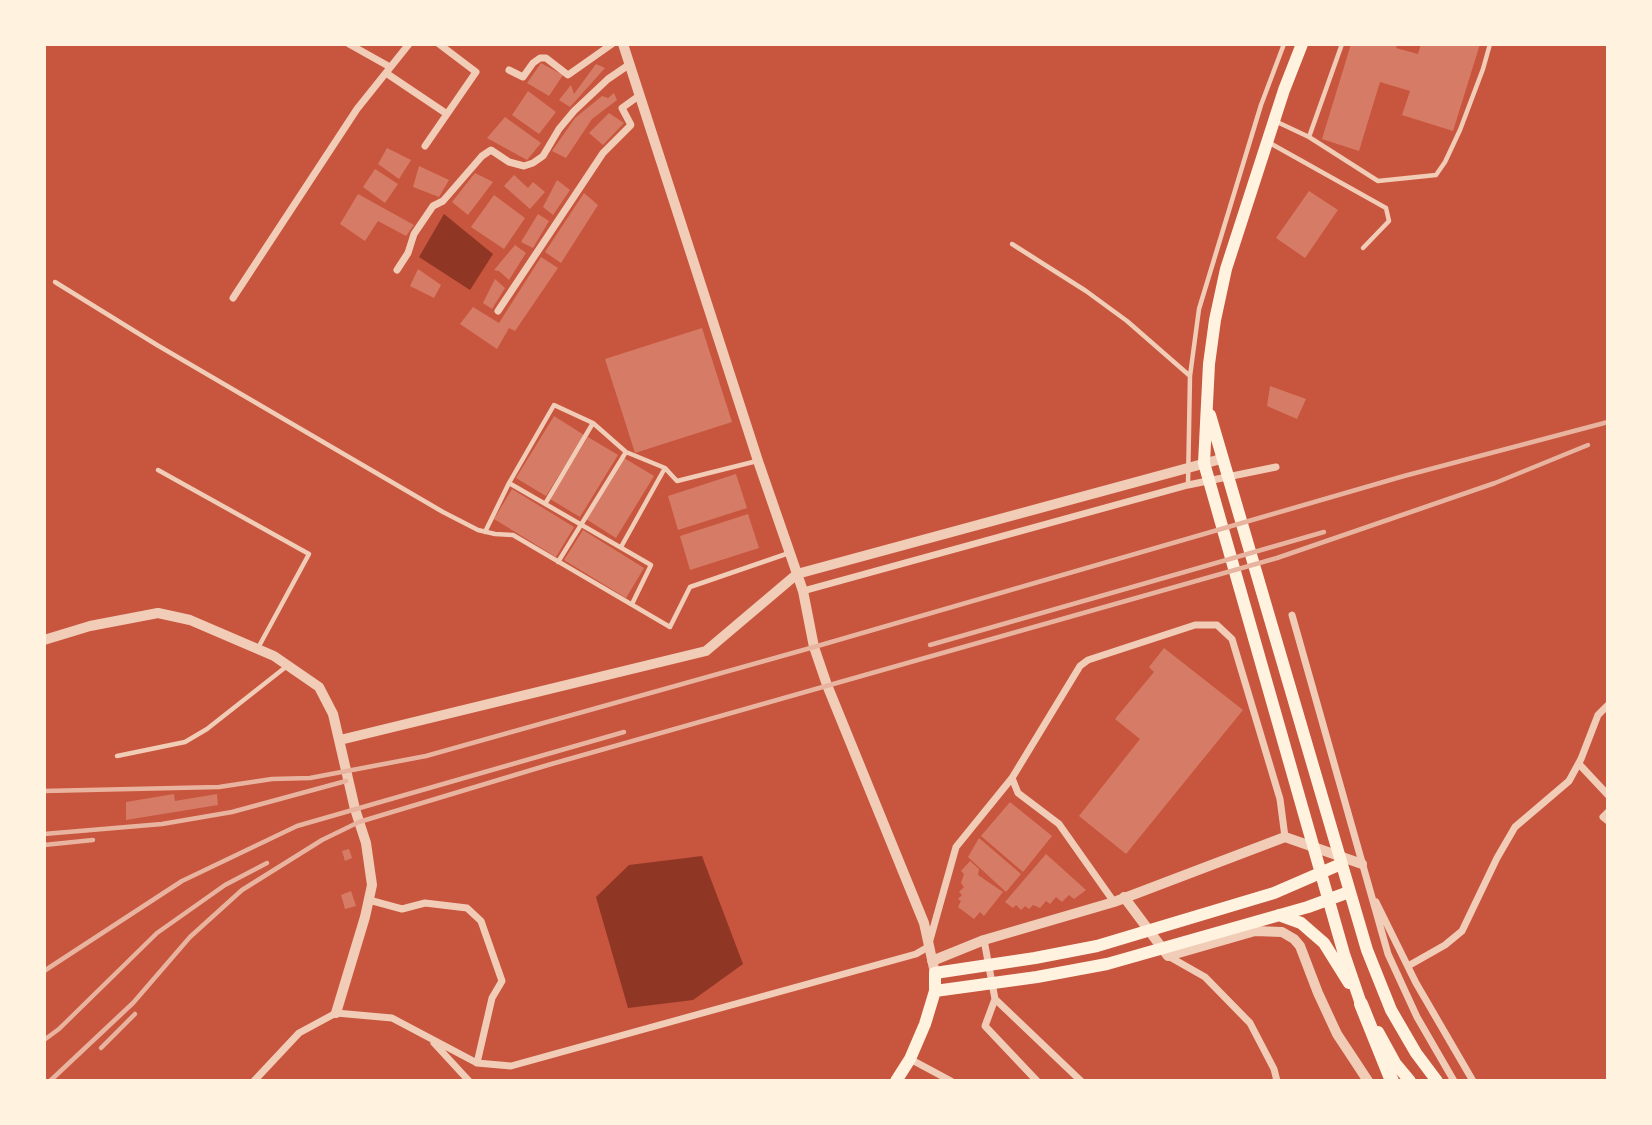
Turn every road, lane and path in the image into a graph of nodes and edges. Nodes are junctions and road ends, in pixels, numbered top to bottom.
1 (349, 44) edge
2 (409, 44) edge
3 (439, 44) edge
4 (611, 44) edge
5 (623, 44) edge
6 (1284, 44) edge
7 (1302, 44) edge
8 (1342, 44) edge
9 (1490, 44) edge
10 (629, 64) junction
11 (388, 70) junction
12 (509, 70) dead end
13 (640, 95) junction
14 (447, 114) junction
15 (1274, 121) junction
16 (1309, 137) junction
17 (1267, 141) junction
18 (425, 146) dead end
19 (1012, 244) dead end
20 (1363, 248) dead end
21 (397, 270) dead end
22 (55, 282) dead end
23 (233, 298) dead end
24 (498, 311) dead end
25 (1190, 376) junction
26 (1208, 405) junction
27 (593, 423) junction
28 (626, 452) junction
29 (1222, 458) junction
30 (758, 461) junction
31 (1204, 464) junction
32 (1276, 467) dead end
33 (665, 468) junction
34 (158, 470) dead end
35 (509, 483) junction
36 (1188, 485) junction
37 (545, 503) junction
38 (581, 524) junction
39 (485, 532) junction
40 (621, 547) junction
41 (790, 553) junction
42 (558, 562) junction
43 (797, 574) junction
44 (803, 591) junction
45 (632, 604) junction
46 (1292, 615) dead end
47 (44, 639) edge
48 (257, 649) junction
49 (287, 665) junction
50 (1608, 705) edge
51 (340, 740) junction
52 (117, 756) dead end
53 (1578, 764) junction
54 (1013, 778) junction
55 (1608, 795) edge
56 (1608, 812) edge
57 (1608, 821) edge
58 (1285, 837) junction
59 (1341, 864) junction
60 (1362, 864) junction
61 (1321, 874) junction
62 (1349, 892) junction
63 (1371, 893) junction
64 (1328, 899) junction
65 (369, 900) junction
66 (1119, 900) junction
67 (1277, 915) junction
68 (984, 940) junction
69 (928, 947) junction
70 (1168, 957) junction
71 (1408, 965) junction
72 (934, 967) junction
73 (935, 991) junction
74 (995, 999) junction
75 (1361, 1004) junction
76 (336, 1013) junction
77 (431, 1040) junction
78 (910, 1059) junction
79 (477, 1063) junction
80 (254, 1081) edge
81 (469, 1081) edge
82 (896, 1081) edge
83 (951, 1081) edge
84 (1037, 1081) edge
85 (1081, 1081) edge
86 (1277, 1081) edge
87 (1368, 1081) edge
88 (1392, 1081) edge
89 (1410, 1081) edge
90 (1437, 1081) edge
91 (1454, 1081) edge
92 (1473, 1081) edge

1 - 11 street
2 - 11 street
3 - 14 street
4 - 12 street
5 - 10 street
6 - 25 lane
7 - 15 main road
8 - 16 lane
9 - 16 lane
10 - 13 street
10 - 21 street
11 - 14 street
11 - 23 street
13 - 24 street
13 - 30 street
14 - 18 street
15 - 16 lane
15 - 17 main road
17 - 20 lane
17 - 26 main road
19 - 25 lane
22 - 39 lane
25 - 36 lane
26 - 29 main road
26 - 31 main road
27 - 28 lane
27 - 35 lane
27 - 37 lane
28 - 33 lane
28 - 38 lane
29 - 31 street
29 - 59 main road
30 - 33 lane
30 - 41 street
31 - 43 street
31 - 61 main road
32 - 36 street
33 - 40 lane
34 - 48 lane
35 - 37 lane
35 - 39 lane
36 - 44 street
37 - 38 lane
38 - 40 lane
38 - 42 lane
39 - 42 lane
40 - 45 lane
41 - 43 street
41 - 45 lane
42 - 45 lane
43 - 44 street
43 - 51 street
44 - 69 street
46 - 60 street
47 - 48 street
48 - 49 street
49 - 51 street
49 - 52 lane
50 - 53 street
51 - 65 street
53 - 55 street
53 - 71 street
54 - 58 street
54 - 66 street
54 - 69 street
56 - 57 street
58 - 60 street
58 - 66 street
59 - 61 main road
59 - 62 main road
60 - 63 street
61 - 64 main road
61 - 72 main road
62 - 64 main road
62 - 90 main road
63 - 71 street
63 - 91 street
64 - 67 main road
64 - 75 main road
65 - 76 street
65 - 79 street
66 - 68 street
66 - 70 street
67 - 73 main road
67 - 75 main road
68 - 72 street
68 - 74 street
69 - 72 street
69 - 79 street
70 - 86 street
70 - 87 street
71 - 92 street
72 - 73 main road
73 - 78 main road
74 - 84 street
74 - 85 street
75 - 88 highway
75 - 89 main road
76 - 77 street
76 - 80 street
77 - 79 street
77 - 81 street
78 - 82 main road
78 - 83 street

